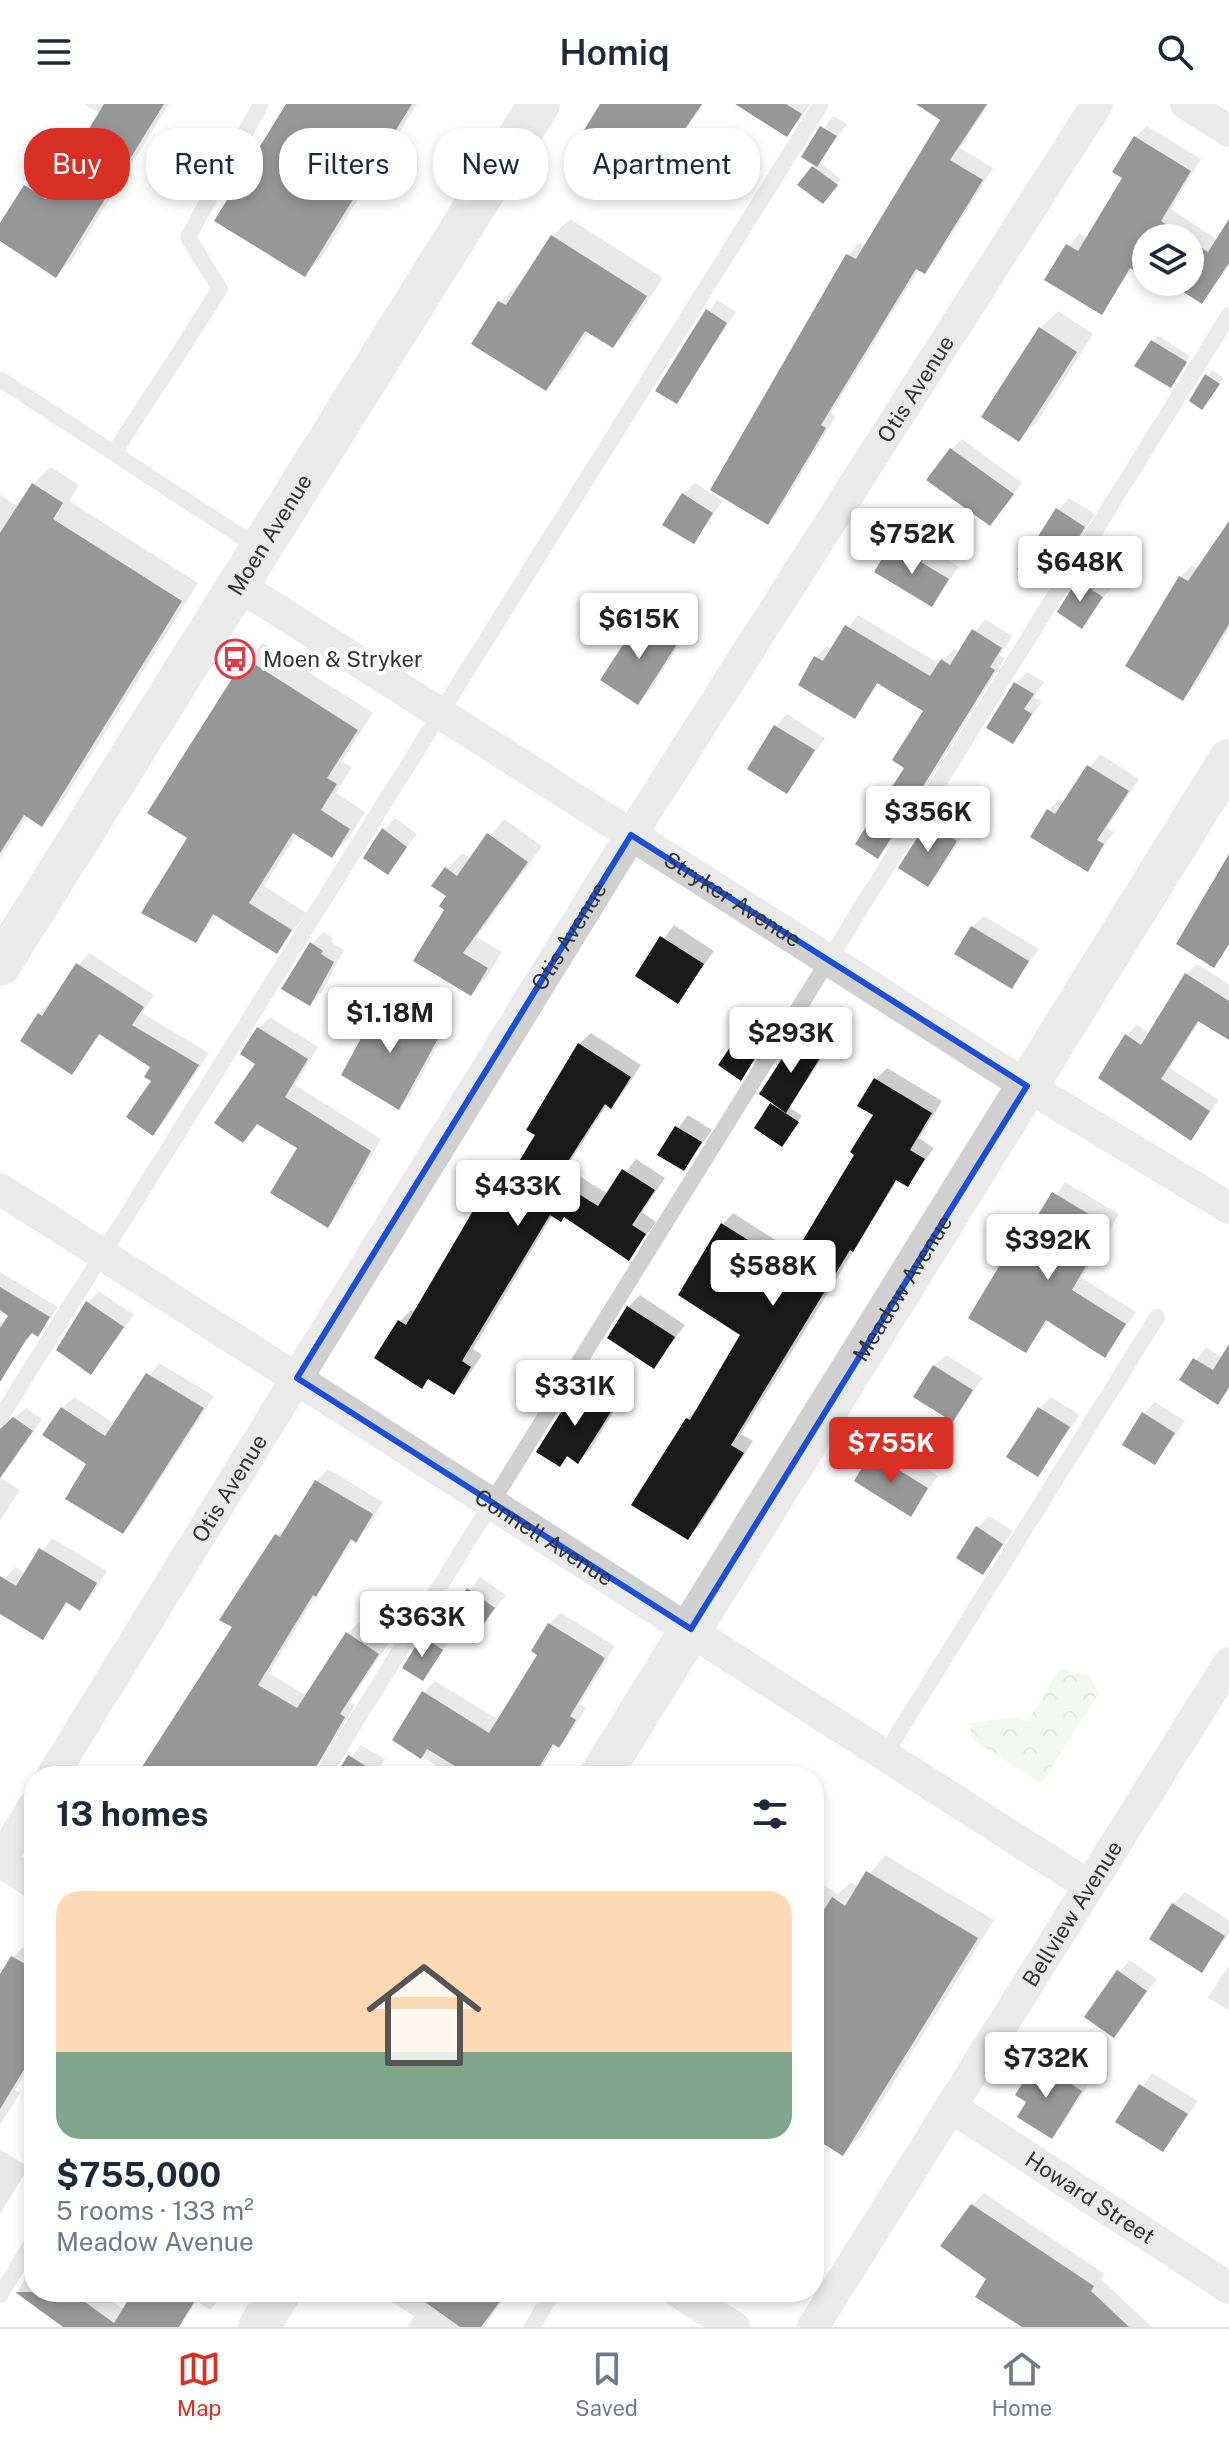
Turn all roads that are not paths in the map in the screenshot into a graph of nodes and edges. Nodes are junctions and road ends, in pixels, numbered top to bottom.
1 (261, 104) edge
2 (539, 104) edge
3 (821, 104) edge
4 (1097, 104) edge
5 (1186, 104) edge
6 (1229, 131) edge
7 (1229, 315) edge
8 (0, 379) edge
9 (114, 453) junction
10 (261, 548) junction
11 (238, 585) junction
12 (441, 714) junction
13 (1229, 760) edge
14 (631, 835) junction
15 (6, 942) edge
16 (829, 959) junction
17 (1027, 1086) junction
18 (0, 1189) edge
19 (1229, 1208) edge
20 (101, 1254) junction
21 (1157, 1317) dead end
22 (297, 1378) junction
23 (0, 1418) edge
24 (493, 1502) junction
25 (691, 1629) junction
26 (1229, 1663) edge
27 (885, 1754) junction
28 (58, 1766) edge
29 (328, 1766) edge
30 (606, 1766) edge
31 (24, 1822) edge
32 (0, 1861) edge
33 (24, 1877) edge
34 (1089, 1886) junction
35 (951, 2107) junction
36 (24, 2256) edge
37 (1229, 2288) edge
38 (0, 2295) edge
39 (274, 2302) edge
40 (547, 2302) edge
41 (694, 2302) edge
42 (259, 2327) edge
43 (532, 2327) edge
44 (734, 2327) edge
45 (813, 2327) edge

1 - 9 lane
2 - 10 street, Moen Avenue
3 - 12 lane
4 - 14 street, Otis Avenue
5 - 6 street
7 - 16 lane
8 - 9 lane
9 - 10 lane
10 - 11 street, Moen Avenue
11 - 12 street, Stryker Avenue
11 - 15 street, Moen Avenue
12 - 14 street, Stryker Avenue
12 - 20 lane
13 - 17 street, Meadow Avenue
14 - 16 street, Stryker Avenue
14 - 22 street, Otis Avenue
16 - 17 street, Stryker Avenue
16 - 24 lane
17 - 19 street, Stryker Avenue
17 - 25 street, Meadow Avenue
18 - 20 street, Connell Avenue
20 - 22 street, Connell Avenue
20 - 23 lane
21 - 27 lane
22 - 24 street, Connell Avenue
22 - 28 street, Otis Avenue
24 - 25 street, Connell Avenue
24 - 29 lane
25 - 27 street, Connell Avenue
25 - 30 street, Meadow Avenue
26 - 34 street, Bellview Avenue
27 - 34 street, Connell Avenue
31 - 32 street
32 - 33 street
34 - 35 street, Bellview Avenue
35 - 37 street, Howard Street
35 - 45 street, Bellview Avenue
36 - 38 lane
39 - 42 street
40 - 43 lane
41 - 44 street

